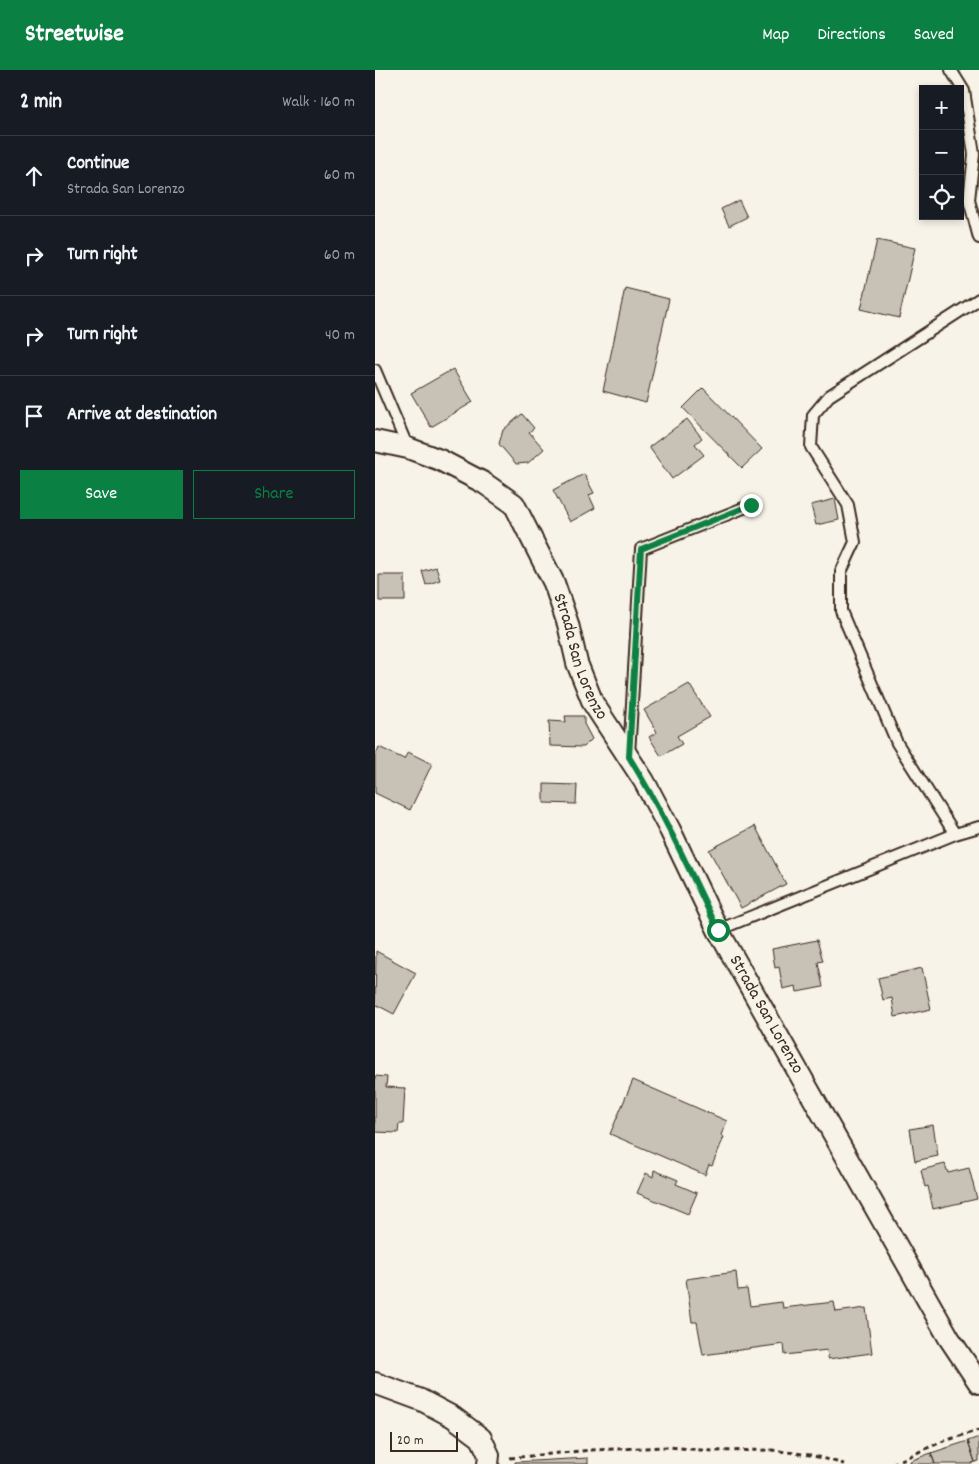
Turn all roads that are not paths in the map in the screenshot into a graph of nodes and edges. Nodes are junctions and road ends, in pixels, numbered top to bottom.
1 (951, 70) edge
2 (979, 238) edge
3 (979, 299) edge
4 (375, 370) edge
5 (375, 441) edge
6 (408, 448) junction
7 (751, 505) dead end
8 (629, 757) junction
9 (979, 827) edge
10 (955, 834) junction
11 (718, 930) junction
12 (375, 1383) edge
13 (979, 1383) edge
14 (489, 1459) edge

1 - 2 lane
3 - 10 lane
4 - 6 lane
5 - 6 street, Strada San Lorenzo
6 - 8 street, Strada San Lorenzo
7 - 8 lane
8 - 11 street, Strada San Lorenzo
9 - 10 lane
10 - 11 lane
11 - 13 street, Strada San Lorenzo
12 - 14 street

